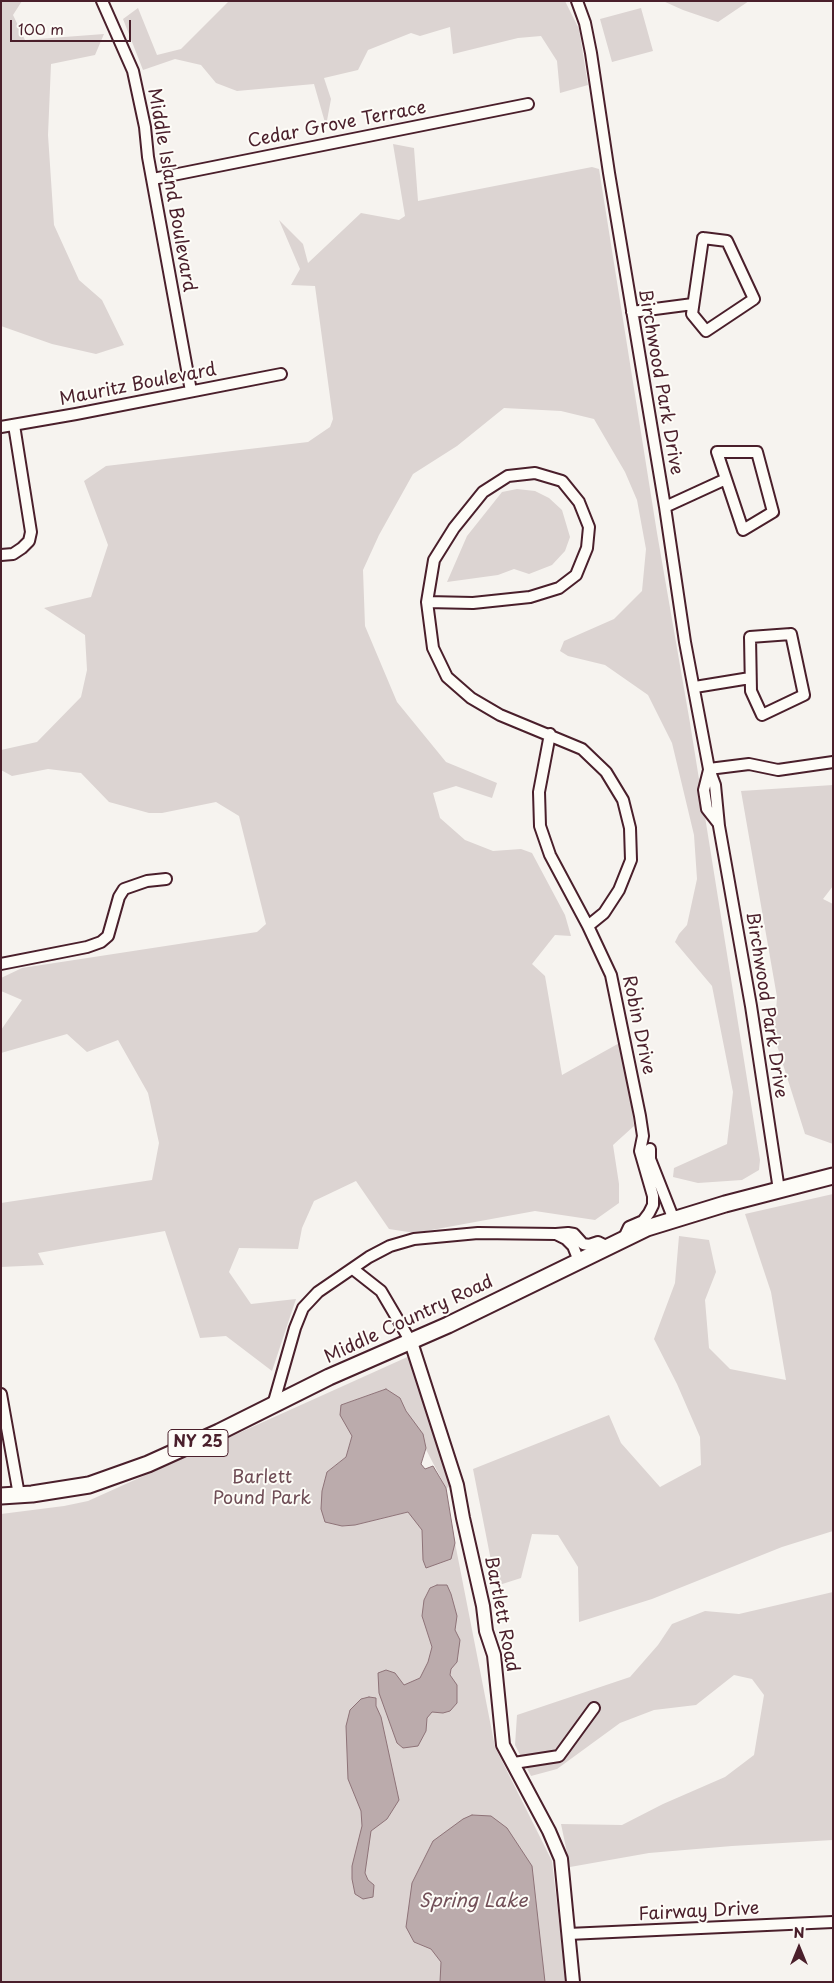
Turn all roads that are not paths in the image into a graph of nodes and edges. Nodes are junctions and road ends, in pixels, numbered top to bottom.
1 (102, 1) edge
2 (577, 1) edge
3 (528, 104) dead end
4 (153, 179) junction
5 (693, 304) junction
6 (632, 312) junction
7 (281, 374) dead end
8 (191, 391) junction
9 (14, 425) junction
10 (1, 427) edge
11 (726, 480) junction
12 (665, 507) junction
13 (1, 555) edge
14 (427, 602) junction
15 (750, 678) junction
16 (695, 687) junction
17 (550, 734) junction
18 (833, 762) edge
19 (710, 769) junction
20 (719, 826) junction
21 (166, 879) dead end
22 (588, 926) junction
23 (1, 964) edge
24 (643, 1136) junction
25 (833, 1176) edge
26 (779, 1190) junction
27 (674, 1220) junction
28 (556, 1234) junction
29 (623, 1240) junction
30 (608, 1247) junction
31 (579, 1261) junction
32 (353, 1269) junction
33 (411, 1342) junction
34 (1, 1394) edge
35 (273, 1406) junction
36 (19, 1495) junction
37 (1, 1496) edge
38 (594, 1708) dead end
39 (514, 1763) junction
40 (833, 1922) edge
41 (568, 1934) junction
42 (573, 1982) edge

1 - 4 street, Middle Island Boulevard
2 - 6 street, Birchwood Park Drive
3 - 4 street, Cedar Grove Terrace
4 - 8 street, Middle Island Boulevard
5 - 5 street
5 - 6 street
6 - 12 street, Birchwood Park Drive
7 - 8 street, Mauritz Boulevard
8 - 9 street, Mauritz Boulevard
9 - 10 street, Mauritz Boulevard
9 - 13 street
11 - 11 street
11 - 12 street
12 - 16 street, Birchwood Park Drive
14 - 14 street
14 - 17 street
15 - 15 street
15 - 16 street
16 - 19 street, Birchwood Park Drive
17 - 22 street, Robin Drive
17 - 22 street
18 - 19 street
19 - 20 street, Birchwood Park Drive
19 - 20 street, Birchwood Park Drive
20 - 26 street, Birchwood Park Drive
21 - 23 street
22 - 24 street, Robin Drive
24 - 27 street, Robin Drive
24 - 29 street, Robin Drive
25 - 26 main road, Middle Country Road / NY 25
26 - 27 main road, Middle Country Road / NY 25
27 - 29 main road, Middle Country Road / NY 25
28 - 30 street
28 - 31 street
28 - 32 street
29 - 30 main road, Middle Country Road / NY 25
30 - 31 main road, Middle Country Road / NY 25
31 - 33 main road, Middle Country Road / NY 25
32 - 33 street, Bartlett Road
32 - 35 street
33 - 35 main road, Middle Country Road / NY 25
33 - 39 street, Bartlett Road
34 - 36 street
35 - 36 main road, Middle Country Road / NY 25
36 - 37 main road, Middle Country Road / NY 25
38 - 39 street
39 - 41 street, Bartlett Road
40 - 41 street, Fairway Drive
41 - 42 street, Bartlett Road

